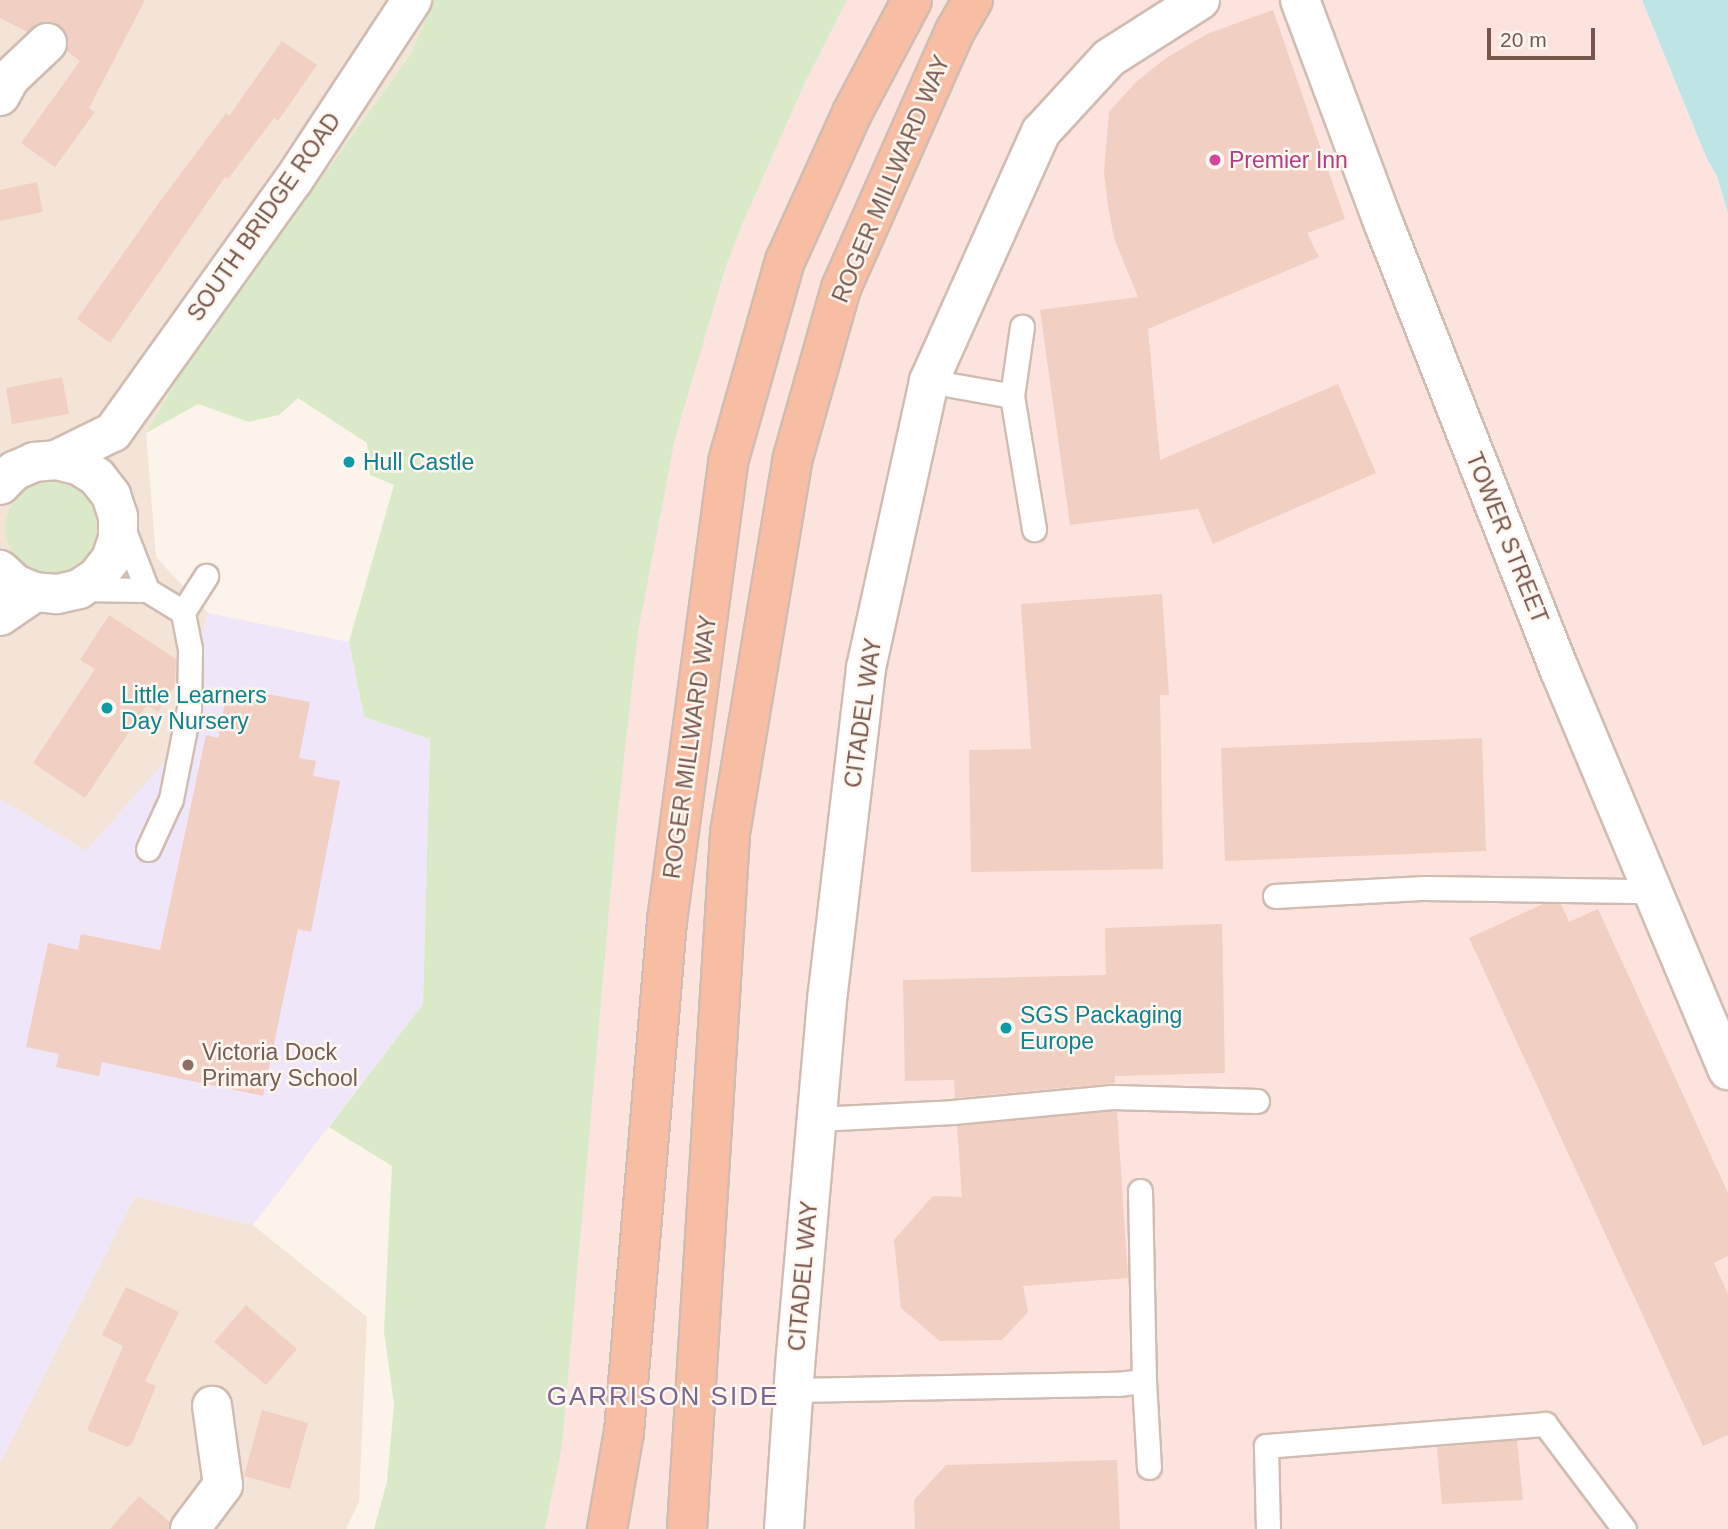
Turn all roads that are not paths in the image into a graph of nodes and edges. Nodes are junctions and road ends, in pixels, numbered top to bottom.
1 (412, 0) edge
2 (912, 0) edge
3 (973, 0) edge
4 (1200, 0) edge
5 (1300, 0) edge
6 (47, 43) dead end
7 (3, 82) edge
8 (1022, 327) dead end
9 (929, 381) junction
10 (1012, 396) junction
11 (113, 432) junction
12 (30, 460) edge
13 (0, 485) edge
14 (114, 505) junction
15 (1034, 529) dead end
16 (0, 570) edge
17 (206, 576) dead end
18 (79, 589) junction
19 (147, 590) junction
20 (35, 592) junction
21 (183, 612) junction
22 (0, 616) edge
23 (148, 849) dead end
24 (1653, 891) junction
25 (1275, 896) dead end
26 (1728, 1070) edge
27 (1257, 1101) dead end
28 (817, 1119) junction
29 (1140, 1191) dead end
30 (1144, 1381) junction
31 (794, 1390) junction
32 (212, 1406) dead end
33 (1149, 1467) dead end
34 (190, 1529) edge
35 (607, 1529) edge
36 (687, 1529) edge
37 (784, 1529) edge
38 (1268, 1529) edge
39 (1624, 1529) edge

1 - 11 street, SOUTH BRIDGE ROAD
2 - 35 highway, ROGER MILLWARD WAY
3 - 36 highway, ROGER MILLWARD WAY
4 - 9 street, CITADEL WAY
5 - 24 street, TOWER STREET
6 - 7 street
8 - 10 lane
9 - 10 lane
9 - 28 street, CITADEL WAY
10 - 15 lane
11 - 12 street, SOUTH BRIDGE ROAD
11 - 14 street
12 - 13 street, SOUTH BRIDGE ROAD
12 - 14 street
14 - 18 street
14 - 19 lane
16 - 20 street
17 - 21 lane
18 - 19 lane
18 - 20 street
19 - 21 lane
20 - 22 street
21 - 23 lane
24 - 25 lane
24 - 26 street, TOWER STREET
27 - 28 lane
28 - 31 street, CITADEL WAY
29 - 30 lane
30 - 31 lane
30 - 33 lane
31 - 37 street, CITADEL WAY
32 - 34 street
38 - 39 lane

